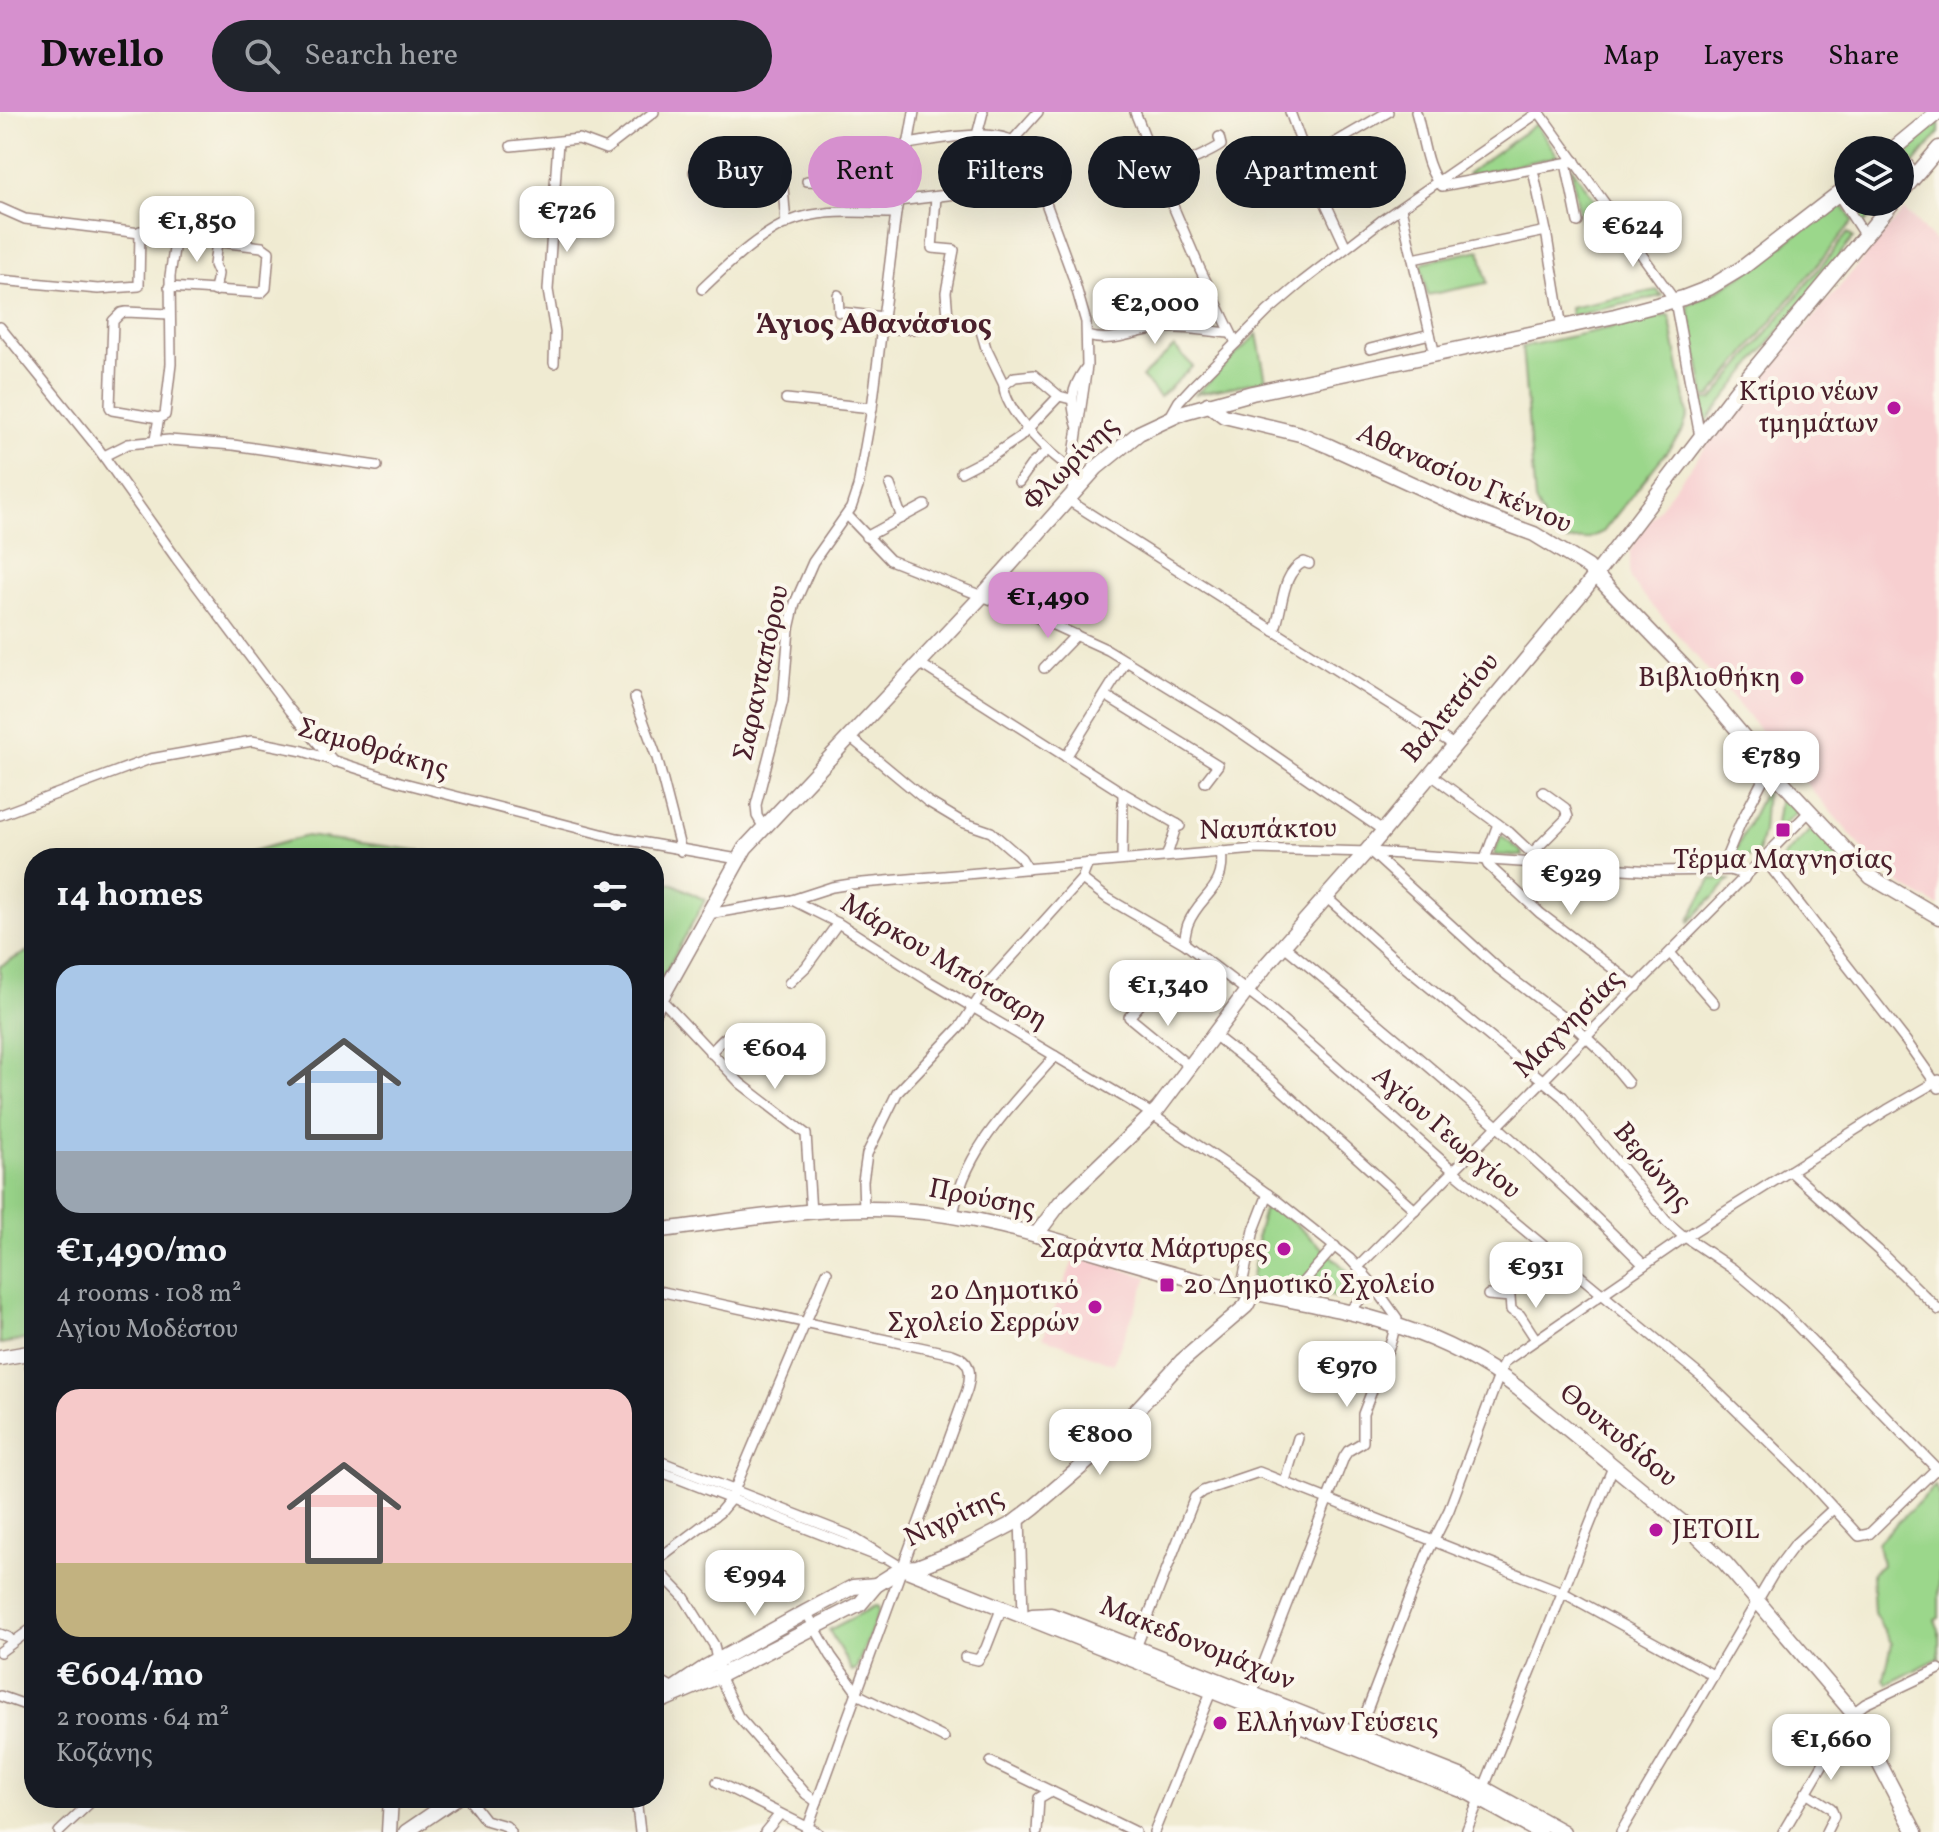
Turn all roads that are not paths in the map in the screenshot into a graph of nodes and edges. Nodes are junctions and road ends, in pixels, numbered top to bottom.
1 (654, 112) edge
2 (914, 112) edge
3 (983, 112) edge
4 (1038, 112) edge
5 (1135, 112) edge
6 (1290, 112) edge
7 (1388, 112) edge
8 (1416, 112) edge
9 (1539, 112) edge
10 (1938, 112) edge
11 (977, 135) junction
12 (909, 136) edge
13 (997, 136) edge
14 (1017, 136) edge
15 (1145, 136) edge
16 (1299, 136) edge
17 (1347, 136) edge
18 (1911, 136) edge
19 (558, 142) junction
20 (922, 142) edge
21 (511, 146) dead end
22 (1939, 148) edge
23 (1571, 162) junction
24 (1533, 170) junction
25 (1914, 172) edge
26 (1916, 175) junction
27 (1914, 177) edge
28 (1438, 183) junction
29 (936, 197) joint
30 (1834, 197) edge
31 (922, 198) edge
32 (1406, 205) edge
33 (0, 208) edge
34 (785, 208) edge
35 (897, 208) edge
36 (1048, 208) edge
37 (1174, 208) edge
38 (1329, 208) edge
39 (1401, 208) joint
40 (896, 213) junction
41 (1855, 216) edge
42 (1881, 216) edge
43 (1578, 222) dead end
44 (786, 224) junction
45 (140, 231) junction
46 (1546, 231) junction
47 (1865, 236) junction
48 (183, 238) junction
49 (217, 242) junction
50 (1346, 247) junction
51 (1413, 259) junction
52 (0, 280) edge
53 (169, 287) junction
54 (702, 289) dead end
55 (215, 291) junction
56 (838, 295) dead end
57 (1675, 301) junction
58 (169, 314) junction
59 (883, 317) junction
60 (0, 327) edge
61 (1562, 328) junction
62 (882, 329) junction
63 (981, 331) dead end
64 (1230, 333) junction
65 (1430, 334) junction
66 (1087, 336) junction
67 (1236, 343) junction
68 (1370, 349) dead end
69 (1435, 355) junction
70 (554, 363) dead end
71 (1087, 366) junction
72 (1004, 385) junction
73 (1059, 396) junction
74 (786, 399) dead end
75 (1071, 399) junction
76 (1208, 404) junction
77 (872, 408) junction
78 (1170, 417) junction
79 (159, 418) junction
80 (1028, 428) junction
81 (1078, 430) junction
82 (1700, 438) junction
83 (155, 439) junction
84 (1048, 450) junction
85 (104, 456) junction
86 (377, 466) dead end
87 (1072, 468) junction
88 (961, 472) dead end
89 (1019, 482) dead end
90 (890, 485) dead end
91 (1070, 497) junction
92 (925, 505) dead end
93 (847, 515) junction
94 (902, 518) junction
95 (866, 537) junction
96 (1309, 564) dead end
97 (1596, 575) junction
98 (982, 596) junction
99 (1274, 631) junction
100 (1076, 635) junction
101 (1126, 661) junction
102 (919, 663) junction
103 (1044, 668) dead end
104 (1105, 695) junction
105 (635, 698) dead end
106 (313, 736) junction
107 (850, 737) junction
108 (1454, 745) junction
109 (303, 751) junction
110 (1066, 757) junction
111 (334, 762) junction
112 (1770, 766) junction
113 (1430, 774) junction
114 (1205, 782) dead end
115 (1543, 792) dead end
116 (1123, 793) junction
117 (1810, 811) junction
118 (0, 815) edge
119 (1498, 824) junction
120 (764, 828) junction
121 (1384, 831) junction
122 (681, 851) junction
123 (1221, 851) junction
124 (1368, 852) junction
125 (1533, 852) junction
126 (1167, 855) junction
127 (1767, 855) junction
128 (738, 859) junction
129 (1122, 859) junction
130 (1485, 859) junction
131 (1541, 862) junction
132 (1088, 863) junction
133 (1028, 869) junction
134 (1721, 870) junction
135 (1082, 879) junction
136 (1744, 879) junction
137 (1326, 897) junction
138 (792, 900) junction
139 (708, 914) junction
140 (1939, 917) edge
141 (838, 923) junction
142 (1184, 943) junction
143 (1283, 945) junction
144 (1670, 953) junction
145 (789, 983) dead end
146 (1637, 987) junction
147 (1155, 988) dead end
148 (1247, 989) junction
149 (664, 994) edge
150 (1714, 1003) dead end
151 (974, 1008) junction
152 (664, 1011) edge
153 (1213, 1034) junction
154 (757, 1036) dead end
155 (1587, 1038) junction
156 (710, 1053) junction
157 (1055, 1056) junction
158 (1190, 1067) junction
159 (1543, 1082) junction
160 (1628, 1083) dead end
161 (1938, 1083) edge
162 (1153, 1115) junction
163 (1499, 1127) junction
164 (1454, 1171) junction
165 (1790, 1171) junction
166 (1268, 1194) junction
167 (864, 1209) junction
168 (1415, 1210) junction
169 (811, 1213) junction
170 (953, 1216) junction
171 (664, 1230) edge
172 (1036, 1235) junction
173 (1685, 1237) junction
174 (1335, 1246) junction
175 (1643, 1264) junction
176 (1361, 1270) junction
177 (827, 1272) dead end
178 (1248, 1290) junction
179 (664, 1292) edge
180 (1601, 1293) junction
181 (1488, 1295) dead end
182 (1294, 1299) junction
183 (1939, 1310) edge
184 (1349, 1311) junction
185 (807, 1322) junction
186 (1397, 1324) junction
187 (1535, 1338) junction
188 (24, 1353) edge
189 (0, 1358) edge
190 (1497, 1373) junction
191 (1298, 1438) dead end
192 (664, 1464) edge
193 (1613, 1467) junction
194 (1938, 1470) edge
195 (664, 1472) edge
196 (1285, 1481) junction
197 (732, 1495) junction
198 (1328, 1499) junction
199 (1833, 1509) junction
200 (1020, 1518) junction
201 (1434, 1541) junction
202 (664, 1556) edge
203 (905, 1569) junction
204 (664, 1575) edge
205 (876, 1585) junction
206 (1562, 1592) junction
207 (1757, 1600) junction
208 (1002, 1607) junction
209 (806, 1612) junction
210 (1026, 1616) junction
211 (814, 1627) junction
212 (0, 1634) edge
213 (24, 1634) edge
214 (13, 1642) junction
215 (0, 1652) edge
216 (1134, 1653) junction
217 (965, 1657) dead end
218 (719, 1668) junction
219 (1939, 1669) edge
220 (1713, 1675) junction
221 (664, 1683) edge
222 (1214, 1685) junction
223 (673, 1688) junction
224 (857, 1693) junction
225 (664, 1695) edge
226 (0, 1696) edge
227 (664, 1698) edge
228 (1249, 1699) junction
229 (24, 1704) edge
230 (1853, 1713) junction
231 (1357, 1736) junction
232 (944, 1738) dead end
233 (991, 1762) dead end
234 (717, 1782) dead end
235 (1051, 1791) junction
236 (1806, 1792) junction
237 (1482, 1793) junction
238 (817, 1802) junction
239 (84, 1808) edge
240 (388, 1808) edge
241 (441, 1808) edge
242 (476, 1808) edge
243 (637, 1808) edge
244 (780, 1814) junction
245 (810, 1830) edge
246 (59, 1832) edge
247 (389, 1832) edge
248 (406, 1832) edge
249 (511, 1832) edge
250 (640, 1832) edge
251 (765, 1832) edge
252 (1037, 1832) edge
253 (1135, 1832) edge
254 (1154, 1832) edge
255 (1466, 1832) edge
256 (1539, 1832) edge
257 (1563, 1832) edge
258 (1621, 1832) edge
259 (1783, 1832) edge
260 (1826, 1832) edge
261 (1915, 1832) edge

1 - 19 street
2 - 12 street, Σαρανταπόρου
3 - 11 street
4 - 14 street
5 - 15 street
6 - 16 street
7 - 17 street
8 - 28 street
9 - 23 street
9 - 28 street
10 - 18 street
11 - 13 street
11 - 20 street
19 - 21 street
19 - 70 street
22 - 26 street
23 - 24 street
23 - 43 street
23 - 57 street
24 - 28 street
24 - 46 street
25 - 26 street
26 - 27 street
28 - 32 street
29 - 31 street
29 - 62 street
30 - 57 street, Φλωρίνης
33 - 45 street
34 - 44 street
35 - 40 street, Σαρανταπόρου
36 - 66 street
37 - 64 street
38 - 50 street
39 - 50 street
39 - 51 street
40 - 44 street
40 - 59 street, Σαρανταπόρου
41 - 47 street
42 - 47 street, Βαλτετσίου
44 - 54 street
45 - 48 street
45 - 52 street
46 - 51 street
46 - 61 street
47 - 82 street, Βαλτετσίου
48 - 49 street
48 - 53 street
49 - 55 street
49 - 55 street
50 - 67 street
51 - 65 street
53 - 55 street
53 - 58 street
56 - 59 street
57 - 61 street, Φλωρίνης
57 - 82 street
58 - 79 street
58 - 79 street
59 - 62 street, Σαρανταπόρου
60 - 85 street
61 - 69 street, Φλωρίνης
62 - 77 street, Σαρανταπόρου
63 - 72 street
64 - 66 street
64 - 67 street
65 - 68 street
65 - 69 street
66 - 71 street
67 - 78 street
69 - 76 street, Φλωρίνης
71 - 75 street
71 - 81 street
72 - 73 street
72 - 80 street
73 - 75 street
73 - 80 street
74 - 77 street
75 - 81 street
76 - 78 street, Φλωρίνης
76 - 97 street, Αθανασίου Γκένιου
77 - 93 street, Σαρανταπόρου
78 - 91 street, Φλωρίνης
79 - 83 street
80 - 84 street
80 - 88 street
81 - 87 street
82 - 97 street, Βαλτετσίου
83 - 85 street
83 - 86 street
84 - 87 street
84 - 89 street
85 - 106 street
87 - 91 street
90 - 94 street
91 - 98 street, Φλωρίνης
91 - 99 street
92 - 94 street
93 - 95 street
93 - 120 street, Σαρανταπόρου
94 - 95 street
95 - 98 street
96 - 99 street
97 - 108 street, Βαλτετσίου
97 - 112 street, Αθανασίου Γκένιου
98 - 100 street
98 - 102 street, Φλωρίνης
99 - 108 street
100 - 101 street
100 - 103 street
101 - 104 street
101 - 121 street
102 - 107 street, Φλωρίνης
102 - 110 street
104 - 110 street
104 - 114 street
105 - 122 street
106 - 109 street
106 - 111 street
107 - 120 street, Φλωρίνης
107 - 133 street
108 - 113 street, Βαλτετσίου
109 - 111 street, Σαμοθράκης
109 - 118 street, Σαμοθράκης
110 - 116 street
111 - 122 street, Σαμοθράκης
112 - 117 street, Αθανασίου Γκένιου
112 - 134 street
113 - 119 street
113 - 121 street, Βαλτετσίου
115 - 125 street
116 - 126 street
116 - 129 street
117 - 127 street, Μαγνησίας
117 - 140 street, Αθανασίου Γκένιου
119 - 125 street
119 - 130 street
120 - 128 street, Φλωρίνης
121 - 124 street, Βαλτετσίου
122 - 128 street, Σαμοθράκης
123 - 124 street, Ναυπάκτου
123 - 126 street, Ναυπάκτου
123 - 142 street
124 - 130 street, Ναυπάκτου
124 - 137 street, Βαλτετσίου
124 - 155 street
125 - 131 street
126 - 129 street, Ναυπάκτου
127 - 136 street, Μαγνησίας
127 - 161 street
128 - 139 street, Φλωρίνης
129 - 132 street, Ναυπάκτου
130 - 131 street, Ναυπάκτου
130 - 146 street
131 - 134 street, Ναυπάκτου
132 - 133 street, Ναυπάκτου
132 - 135 street
133 - 138 street, Ναυπάκτου
134 - 136 street, Ναυπάκτου
135 - 142 street, Αγίου Γεωργίου
135 - 151 street
136 - 144 street, Μαγνησίας
137 - 143 street, Βαλτετσίου
137 - 159 street, Βερώνης
138 - 139 street
138 - 141 street, Μάρκου Μπότσαρη
139 - 149 street, Φλωρίνης
141 - 145 street
141 - 151 street, Μάρκου Μπότσαρη
142 - 148 street, Αγίου Γεωργίου
143 - 148 street, Βαλτετσίου
143 - 163 street
144 - 146 street, Μαγνησίας
144 - 150 street
146 - 155 street, Μαγνησίας
147 - 158 street
148 - 153 street, Βαλτετσίου
148 - 164 street, Αγίου Γεωργίου
151 - 157 street, Μάρκου Μπότσαρη
151 - 167 street
152 - 156 street
153 - 158 street, Βαλτετσίου
153 - 168 street
154 - 156 street
155 - 159 street, Μαγνησίας
155 - 160 street
156 - 169 street
157 - 162 street, Μάρκου Μπότσαρη
157 - 170 street
158 - 162 street, Βαλτετσίου
159 - 163 street, Μαγνησίας
159 - 173 street, Βερώνης
161 - 165 street
162 - 166 street, Μάρκου Μπότσαρη
162 - 172 street, Βαλτετσίου
163 - 164 street, Μαγνησίας
163 - 175 street
164 - 168 street, Μαγνησίας
164 - 180 street, Αγίου Γεωργίου
165 - 173 street
165 - 183 street
166 - 174 street, Μάρκου Μπότσαρη
166 - 178 street
167 - 169 street, Προύσης
167 - 170 street, Προύσης
168 - 176 street, Μαγνησίας
169 - 171 street, Προύσης
170 - 172 street, Προύσης
172 - 178 street, Προύσης
173 - 175 street
173 - 194 street, Βερώνης
174 - 176 street, Μάρκου Μπότσαρη
174 - 182 street
175 - 180 street
176 - 184 street, Μαγνησίας
176 - 186 street, Μάρκου Μπότσαρη
177 - 185 street
178 - 182 street, Προύσης
178 - 200 street, Νιγρίτης
179 - 185 street
180 - 187 street
180 - 199 street, Αγίου Γεωργίου
181 - 187 street
182 - 184 street, Θουκυδίδου
184 - 186 street, Θουκυδίδου
185 - 197 street
185 - 203 street
186 - 190 street, Θουκυδίδου
186 - 198 street
187 - 190 street
188 - 189 street
190 - 193 street, Θουκυδίδου
190 - 201 street
191 - 196 street
192 - 197 street
193 - 206 street
193 - 207 street, Θουκυδίδου
194 - 199 street, Αγίου Γεωργίου
195 - 197 street
196 - 198 street
196 - 216 street
197 - 202 street
197 - 203 street, Μακεδονομάχων
198 - 201 street
198 - 228 street
199 - 207 street
200 - 203 street, Νιγρίτης
200 - 210 street
201 - 206 street
201 - 231 street
203 - 205 street, Νιγρίτης
203 - 208 street, Μακεδονομάχων
203 - 224 street
204 - 218 street
205 - 209 street, Νιγρίτης
205 - 211 street, Νιγρίτης
206 - 220 street
206 - 237 street
207 - 220 street
207 - 230 street, Θουκυδίδου
208 - 210 street, Μακεδονομάχων
208 - 217 street
209 - 211 street
209 - 218 street, Νιγρίτης
210 - 216 street, Μακεδονομάχων
211 - 218 street, Νιγρίτης
211 - 224 street
212 - 214 street
213 - 214 street
214 - 215 street
216 - 222 street, Μακεδονομάχων
218 - 223 street, Νιγρίτης
218 - 227 street, Νιγρίτης
218 - 238 street
219 - 230 street
220 - 258 street
221 - 223 street
222 - 228 street, Μακεδονομάχων
222 - 254 street
223 - 225 street, Νιγρίτης
224 - 232 street
224 - 238 street
226 - 229 street
228 - 231 street, Μακεδονομάχων
228 - 237 street, Μακεδονομάχων
230 - 236 street
230 - 261 street, Θουκυδίδου
231 - 237 street, Μακεδονομάχων
233 - 235 street
234 - 244 street
235 - 252 street
235 - 253 street
236 - 259 street
236 - 260 street
237 - 255 street
237 - 256 street, Μακεδονομάχων
237 - 257 street, Μακεδονομάχων
238 - 245 street
239 - 246 street
240 - 247 street
241 - 248 street
242 - 249 street
243 - 250 street
244 - 245 street
244 - 251 street

